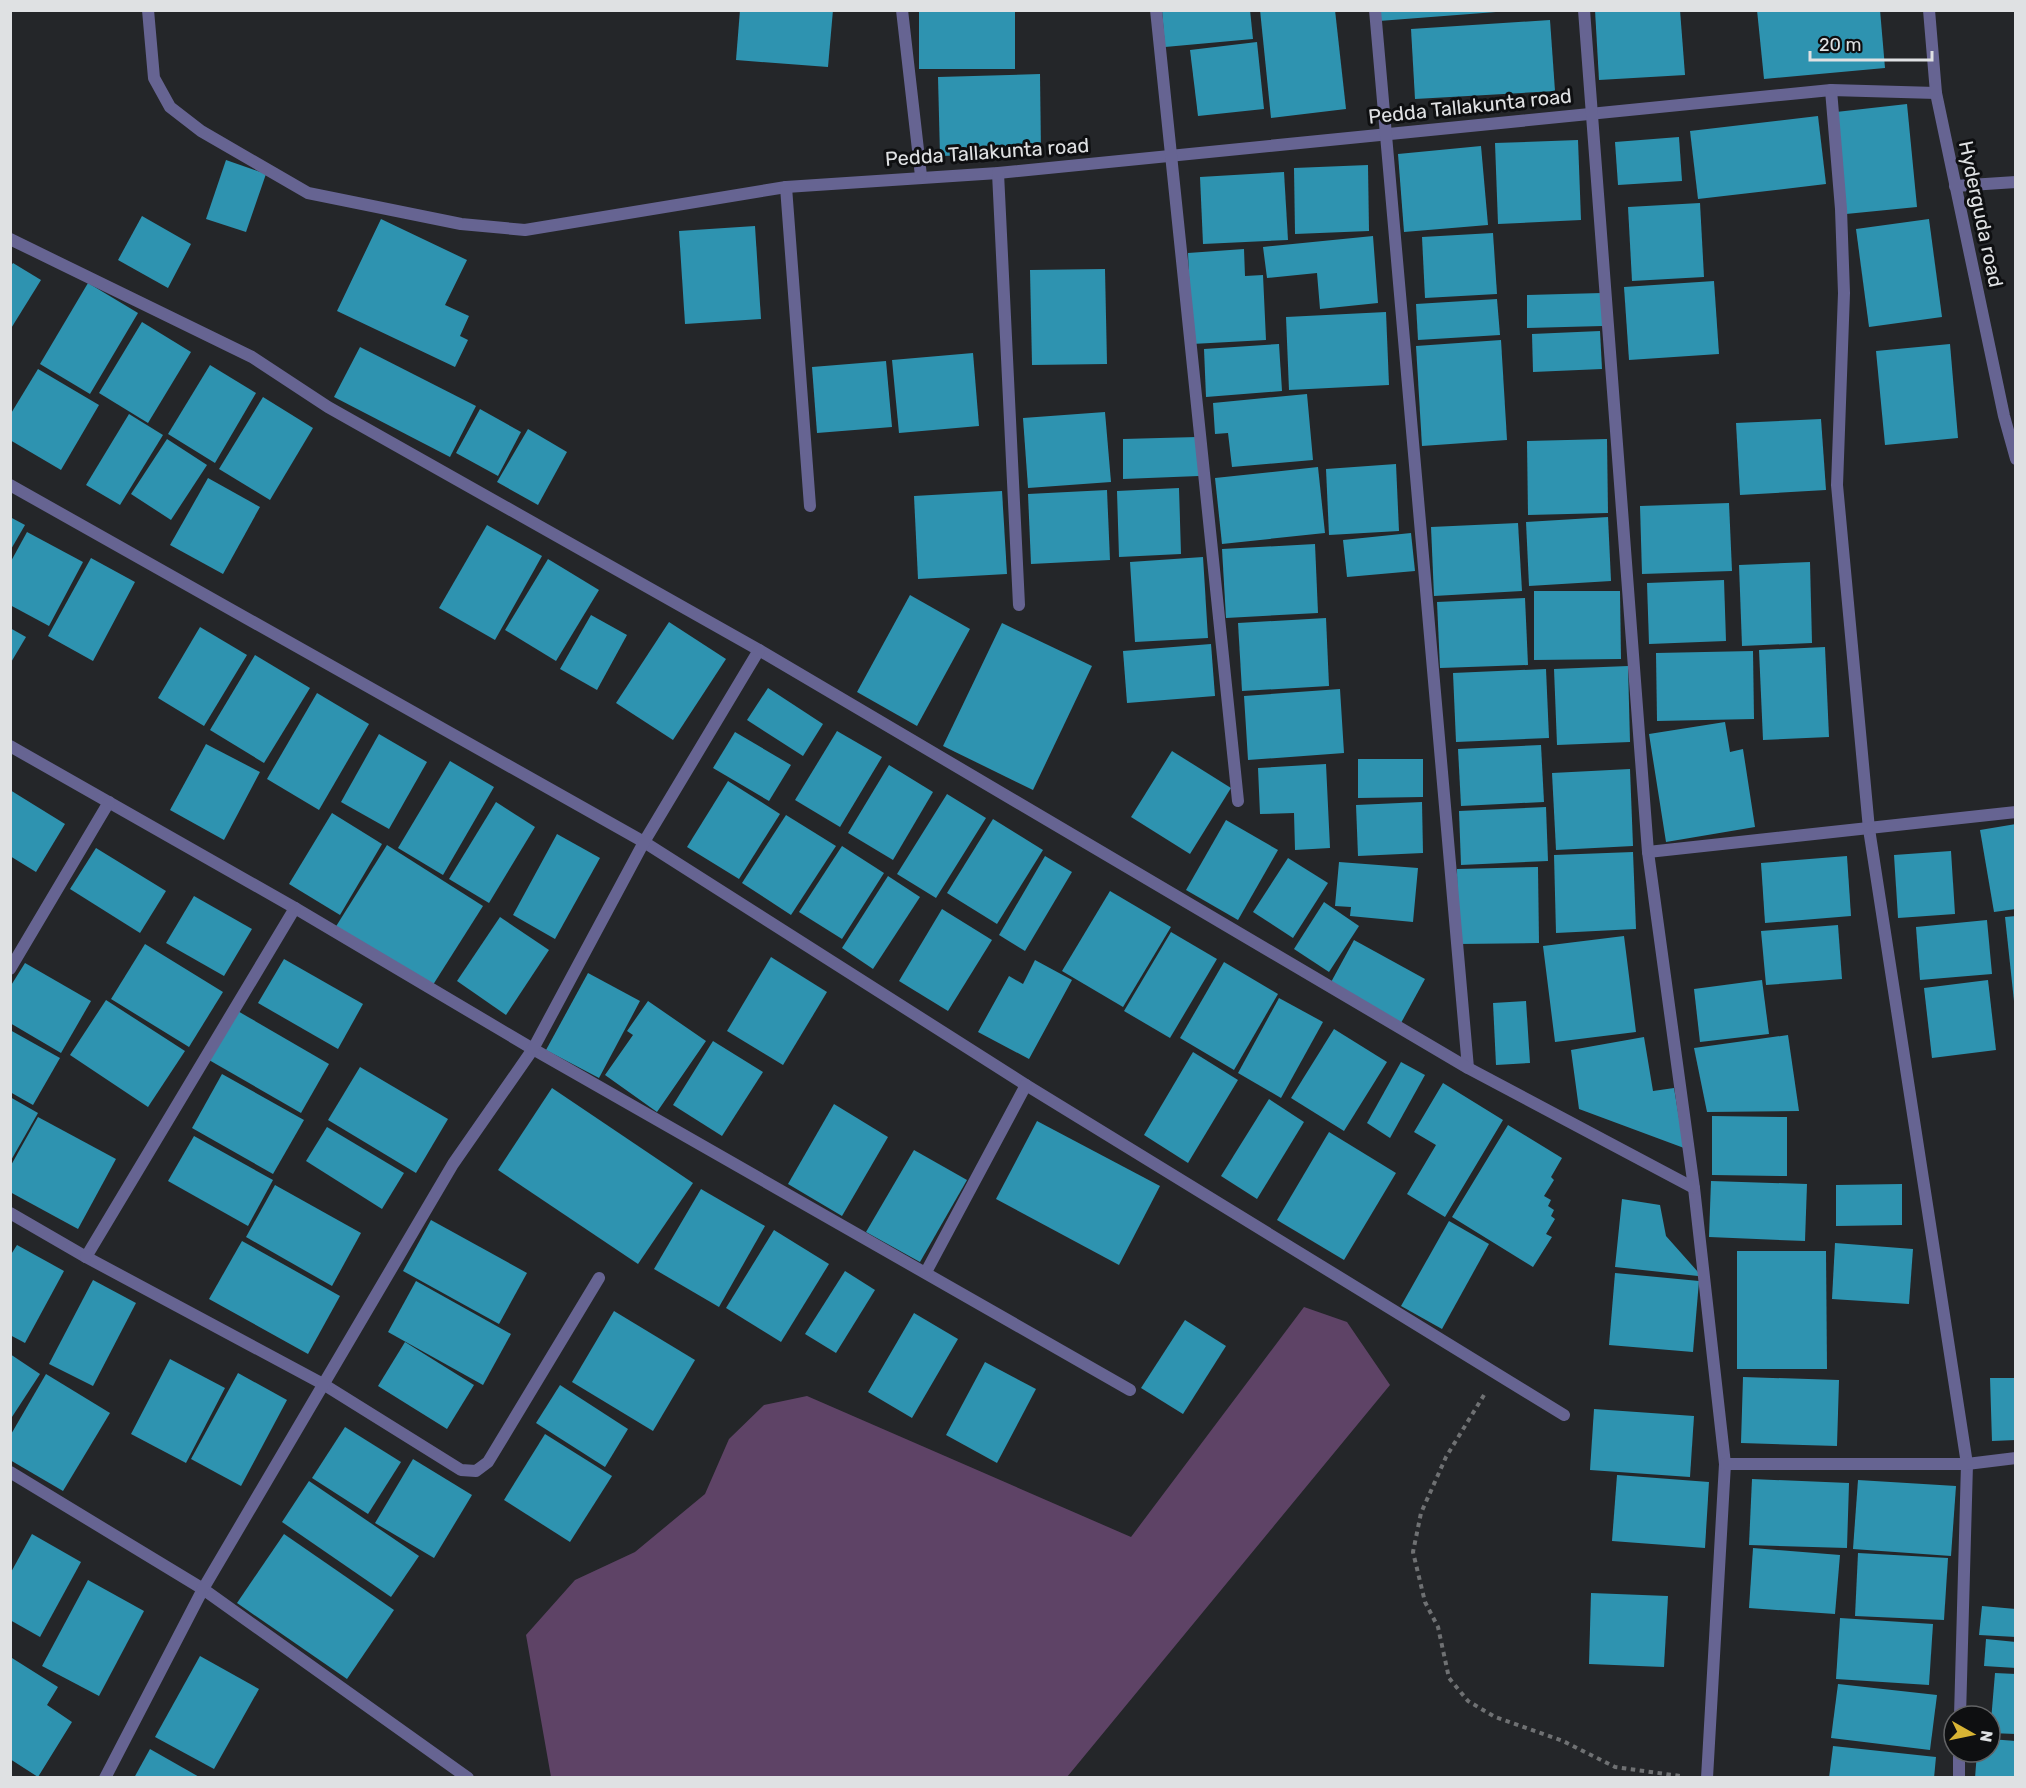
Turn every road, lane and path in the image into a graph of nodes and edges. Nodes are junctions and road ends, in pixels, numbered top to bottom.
1 (148, 10) edge
2 (902, 10) edge
3 (1156, 10) edge
4 (1375, 10) edge
5 (1584, 10) edge
6 (1929, 10) edge
7 (1830, 90) junction
8 (1936, 93) junction
9 (1594, 113) junction
10 (1385, 134) junction
11 (1170, 155) junction
12 (998, 173) junction
13 (921, 176) junction
14 (2016, 182) edge
15 (1955, 186) junction
16 (786, 187) junction
17 (10, 239) edge
18 (2016, 459) edge
19 (10, 485) edge
20 (810, 506) dead end
21 (1019, 605) dead end
22 (759, 650) junction
23 (10, 746) edge
24 (1238, 801) dead end
25 (109, 802) junction
26 (2016, 813) edge
27 (1869, 829) junction
28 (644, 842) junction
29 (1648, 852) junction
30 (295, 908) junction
31 (10, 969) edge
32 (534, 1049) junction
33 (1468, 1068) junction
34 (1026, 1085) junction
35 (1694, 1188) junction
36 (10, 1213) edge
37 (86, 1257) junction
38 (926, 1272) junction
39 (598, 1278) dead end
40 (1497, 1374) junction
41 (323, 1384) junction
42 (1130, 1390) dead end
43 (1564, 1415) dead end
44 (2016, 1458) edge
45 (1725, 1464) junction
46 (1967, 1464) junction
47 (10, 1472) edge
48 (203, 1589) junction
49 (1960, 1704) edge
50 (105, 1778) edge
51 (468, 1778) edge
52 (1690, 1778) edge
53 (1707, 1778) edge

1 - 16 street, Pedda Tallakunta road
2 - 13 street
3 - 11 street
4 - 10 street
5 - 9 street
6 - 8 street, Hyderguda road
7 - 8 street, Pedda Tallakunta road
7 - 9 street, Pedda Tallakunta road
7 - 27 street
8 - 15 street, Hyderguda road
9 - 10 street, Pedda Tallakunta road
9 - 29 street
10 - 11 street, Pedda Tallakunta road
10 - 33 street
11 - 12 street, Pedda Tallakunta road
11 - 24 street
12 - 13 street, Pedda Tallakunta road
12 - 21 street
13 - 16 street, Pedda Tallakunta road
14 - 15 street
15 - 18 street, Hyderguda road
16 - 20 street
17 - 22 street
19 - 28 street
22 - 28 street
22 - 33 street
23 - 25 street
25 - 30 street
25 - 31 street
26 - 27 street
27 - 29 street
27 - 46 street
28 - 32 street
28 - 34 street
29 - 35 street
30 - 32 street
30 - 37 street
32 - 38 street
32 - 41 street
33 - 35 street
34 - 38 street
34 - 40 street
35 - 45 street
36 - 37 street
37 - 41 street
38 - 42 street
39 - 41 street
40 - 43 street
40 - 52 path
41 - 48 street
44 - 46 street
45 - 46 street
45 - 53 street
46 - 49 street
47 - 48 street
48 - 50 street
48 - 51 street

